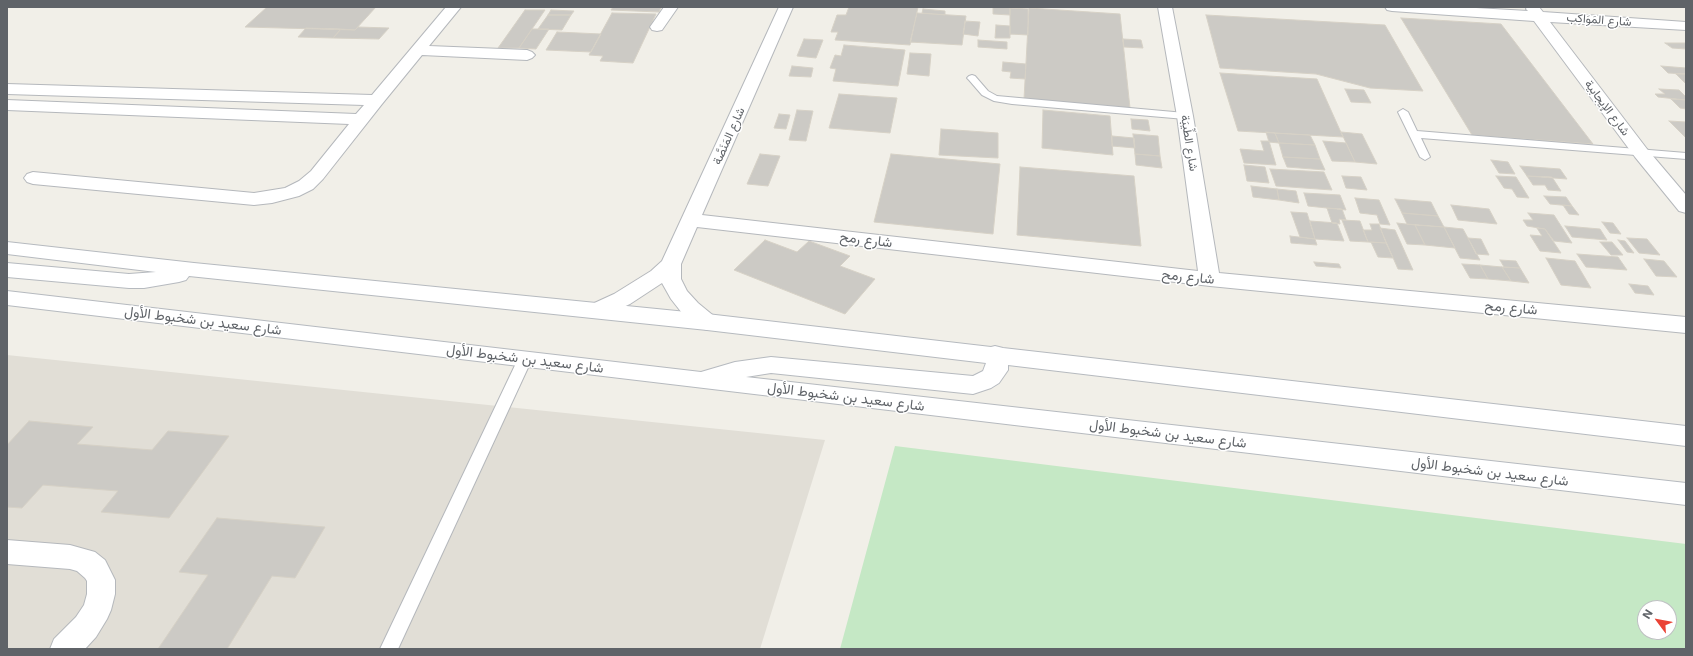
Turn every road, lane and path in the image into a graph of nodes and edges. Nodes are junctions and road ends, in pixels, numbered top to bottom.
1 (454, 7) edge
2 (671, 7) edge
3 (786, 7) edge
4 (1165, 7) edge
5 (1392, 7) edge
6 (1535, 12) edge
7 (1686, 26) edge
8 (657, 27) dead end
9 (419, 50) junction
10 (527, 55) dead end
11 (972, 78) dead end
12 (7, 89) edge
13 (376, 100) junction
14 (7, 105) edge
15 (1403, 112) dead end
16 (1185, 116) junction
17 (361, 119) junction
18 (1414, 134) junction
19 (1641, 153) junction
20 (1686, 156) edge
21 (1426, 157) dead end
22 (33, 178) dead end
23 (1686, 207) edge
24 (691, 220) junction
25 (7, 248) edge
26 (671, 264) junction
27 (7, 270) edge
28 (194, 270) junction
29 (1210, 280) junction
30 (7, 298) edge
31 (598, 310) junction
32 (707, 322) junction
33 (1686, 325) edge
34 (995, 354) junction
35 (525, 359) junction
36 (699, 380) junction
37 (1686, 436) edge
38 (1686, 494) edge
39 (7, 552) edge
40 (65, 649) edge
41 (389, 649) edge

1 - 9 street
2 - 8 street
3 - 24 street, شارع المَنَصَّة
4 - 16 street, شارع الطِّيبَة
5 - 6 street, شارع المَوَاكِب
6 - 7 street, شارع المَوَاكِب
6 - 19 street, شارع الإيجابية
9 - 10 street
9 - 13 street
11 - 16 lane
12 - 13 street
13 - 17 street
14 - 17 street
15 - 18 lane
16 - 29 street, شارع الطِّيبَة
17 - 22 street
18 - 19 lane
18 - 21 lane
19 - 20 lane
19 - 23 street, شارع الإيجابية
24 - 26 street, شارع المَنَصَّة
24 - 29 street, شارع رمح
25 - 28 street
26 - 31 street, شارع المَنَصَّة
26 - 32 street
27 - 28 street
28 - 31 street
29 - 33 street, شارع رمح
30 - 35 street, شارع سعيد بن شخبوط الأول
31 - 32 street
32 - 34 street
34 - 36 street
34 - 37 street
35 - 36 street, شارع سعيد بن شخبوط الأول
35 - 41 lane
36 - 38 street, شارع سعيد بن شخبوط الأول
39 - 40 street

